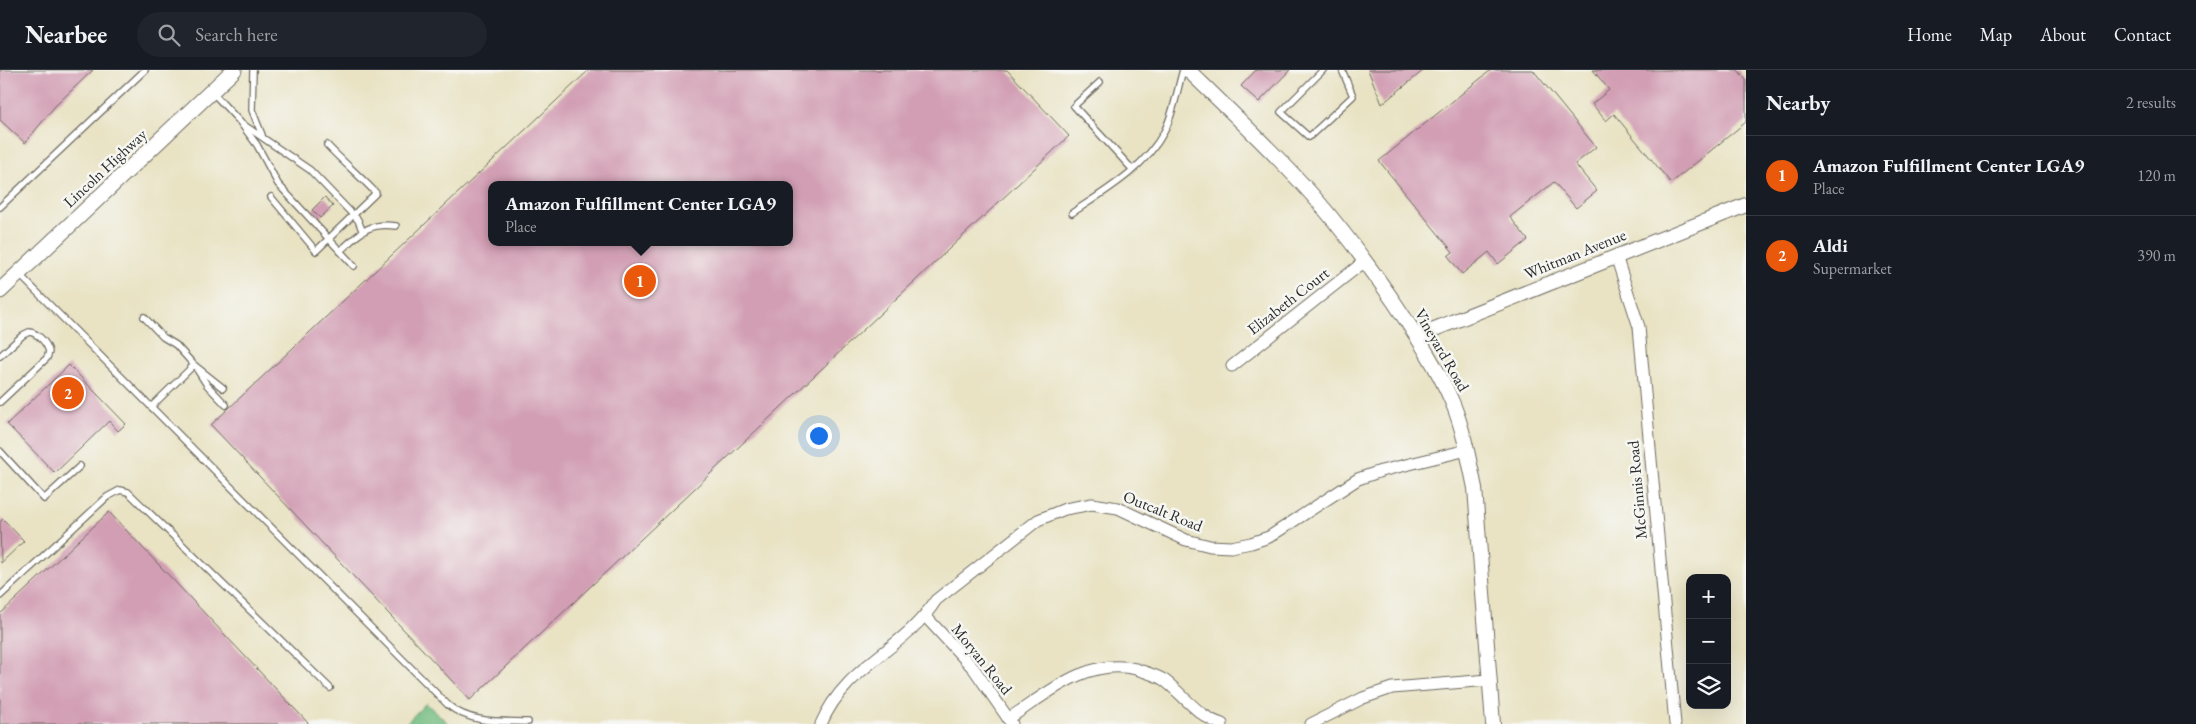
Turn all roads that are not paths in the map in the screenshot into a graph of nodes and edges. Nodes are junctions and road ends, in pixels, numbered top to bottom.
1 (145, 70) edge
2 (234, 70) edge
3 (253, 70) edge
4 (1323, 70) edge
5 (1342, 70) edge
6 (1192, 72) edge
7 (1100, 82) dead end
8 (211, 91) junction
9 (240, 122) junction
10 (263, 137) junction
11 (327, 145) dead end
12 (1132, 169) junction
13 (271, 198) dead end
14 (1746, 205) edge
15 (0, 206) edge
16 (1072, 213) dead end
17 (353, 215) junction
18 (396, 226) dead end
19 (362, 230) junction
20 (329, 238) junction
21 (340, 250) junction
22 (1616, 256) junction
23 (1365, 261) junction
24 (354, 266) dead end
25 (19, 274) junction
26 (0, 292) edge
27 (144, 317) dead end
28 (1417, 336) junction
29 (0, 356) edge
30 (194, 365) junction
31 (1232, 366) dead end
32 (223, 388) dead end
33 (0, 402) edge
34 (226, 405) dead end
35 (152, 407) junction
36 (1467, 450) junction
37 (0, 451) edge
38 (80, 466) dead end
39 (0, 596) edge
40 (926, 617) junction
41 (1489, 680) junction
42 (330, 688) dead end
43 (1333, 719) edge
44 (1010, 721) edge
45 (528, 722) dead end
46 (821, 724) edge
47 (1222, 724) edge
48 (1311, 724) edge
49 (1493, 724) edge
50 (1675, 724) edge

1 - 15 lane
2 - 8 main road, Lincoln Highway
3 - 10 lane
4 - 5 lane
6 - 12 lane
6 - 23 street, Vineyard Road
7 - 12 lane
8 - 9 lane
8 - 25 main road, Lincoln Highway
9 - 10 lane
9 - 20 lane
10 - 17 lane
11 - 17 lane
12 - 16 lane
13 - 20 lane
14 - 22 street, Whitman Avenue
17 - 19 lane
17 - 20 lane
18 - 19 lane
19 - 21 lane
20 - 21 lane
21 - 24 lane
22 - 28 street, Whitman Avenue
22 - 50 street, McGinnis Road
23 - 28 street, Vineyard Road
23 - 31 street, Elizabeth Court
25 - 26 main road, Lincoln Highway
25 - 35 lane
27 - 30 lane
28 - 36 street, Vineyard Road
29 - 33 lane
30 - 32 lane
30 - 34 lane
30 - 35 lane
35 - 45 lane
36 - 40 street, Outcalt Road
36 - 41 street, Vineyard Road
37 - 38 lane
39 - 42 lane
40 - 44 street, Moryan Road
40 - 46 street, Outcalt Road
41 - 43 street
41 - 49 street, Vineyard Road
43 - 48 street
44 - 47 street

